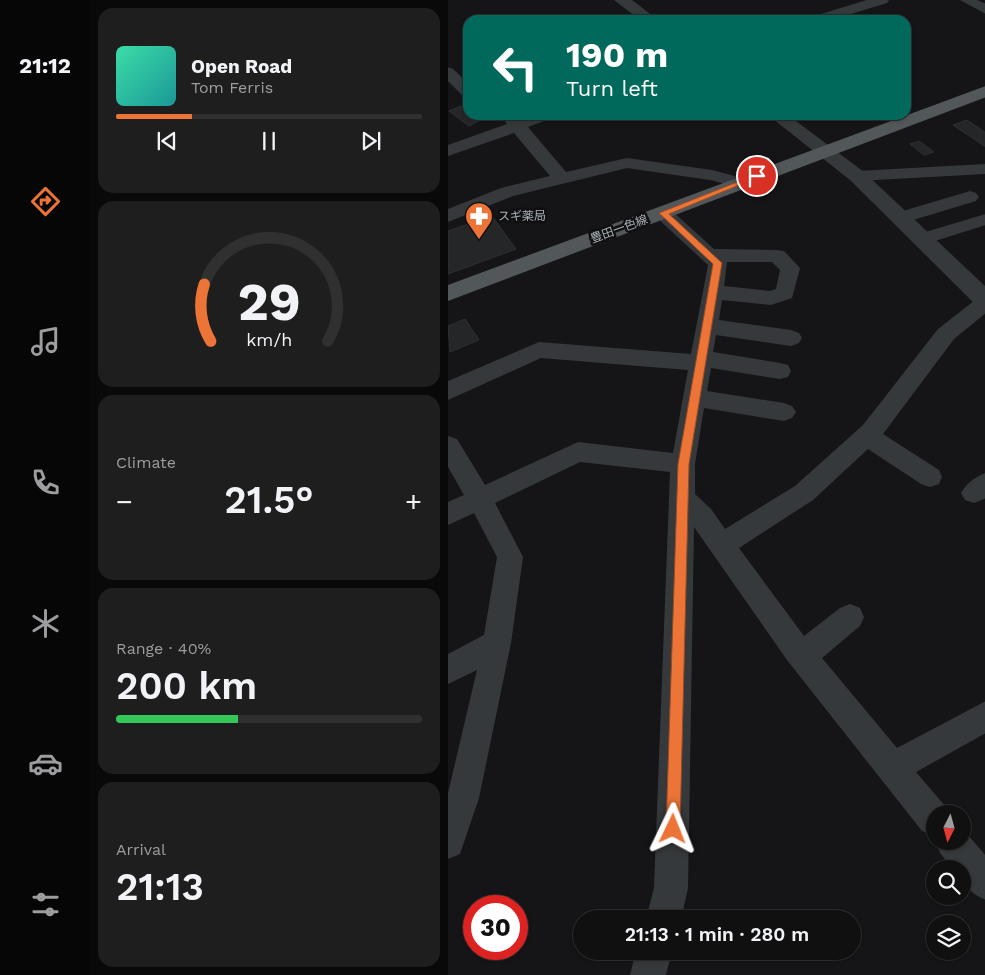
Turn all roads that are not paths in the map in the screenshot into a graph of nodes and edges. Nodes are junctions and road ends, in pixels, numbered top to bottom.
1 (622, 0) edge
2 (882, 0) edge
3 (967, 0) edge
4 (986, 10) edge
5 (643, 15) edge
6 (832, 15) edge
7 (448, 72) edge
8 (463, 87) edge
9 (986, 91) edge
10 (911, 119) edge
11 (512, 120) edge
12 (784, 120) edge
13 (909, 120) edge
14 (826, 151) junction
15 (448, 152) edge
16 (986, 169) edge
17 (857, 176) junction
18 (563, 180) junction
19 (740, 183) junction
20 (970, 197) dead end
21 (663, 213) junction
22 (448, 216) edge
23 (900, 218) junction
24 (984, 219) dead end
25 (922, 239) junction
26 (711, 255) junction
27 (712, 292) junction
28 (448, 293) edge
29 (986, 302) edge
30 (706, 326) junction
31 (791, 338) dead end
32 (701, 360) junction
33 (780, 371) dead end
34 (448, 391) edge
35 (693, 398) junction
36 (784, 412) dead end
37 (866, 436) junction
38 (448, 446) edge
39 (683, 464) junction
40 (930, 477) dead end
41 (682, 498) junction
42 (480, 499) junction
43 (448, 514) edge
44 (721, 544) junction
45 (850, 617) dead end
46 (497, 643) junction
47 (802, 656) junction
48 (448, 670) edge
49 (986, 716) edge
50 (892, 768) junction
51 (926, 809) edge
52 (448, 842) edge
53 (959, 850) edge
54 (986, 883) edge
55 (665, 910) edge
56 (652, 960) edge
57 (648, 975) edge

1 - 5 street
2 - 6 street
3 - 4 street
7 - 8 street
9 - 10 main road, 豊田一色線
11 - 15 street
11 - 18 street
12 - 14 street
13 - 14 main road, 豊田一色線
14 - 17 street
14 - 19 main road, 豊田一色線
16 - 17 street
17 - 23 street
18 - 19 street
18 - 22 street
19 - 21 main road, 豊田一色線
20 - 23 street
21 - 26 street
21 - 28 main road, 豊田一色線
23 - 25 street
24 - 25 street
25 - 29 street
26 - 27 street
26 - 27 street
27 - 30 street
29 - 37 street
30 - 31 street
30 - 32 street
32 - 33 street
32 - 34 street
32 - 35 street
35 - 36 street
35 - 39 street
37 - 40 street
37 - 44 street
38 - 42 street
39 - 41 street
39 - 42 street
41 - 44 street
41 - 55 street
42 - 43 street
42 - 46 street
44 - 47 street
45 - 47 street
46 - 48 street
46 - 52 street
47 - 50 street
49 - 50 street
50 - 51 street
53 - 54 street
56 - 57 street

